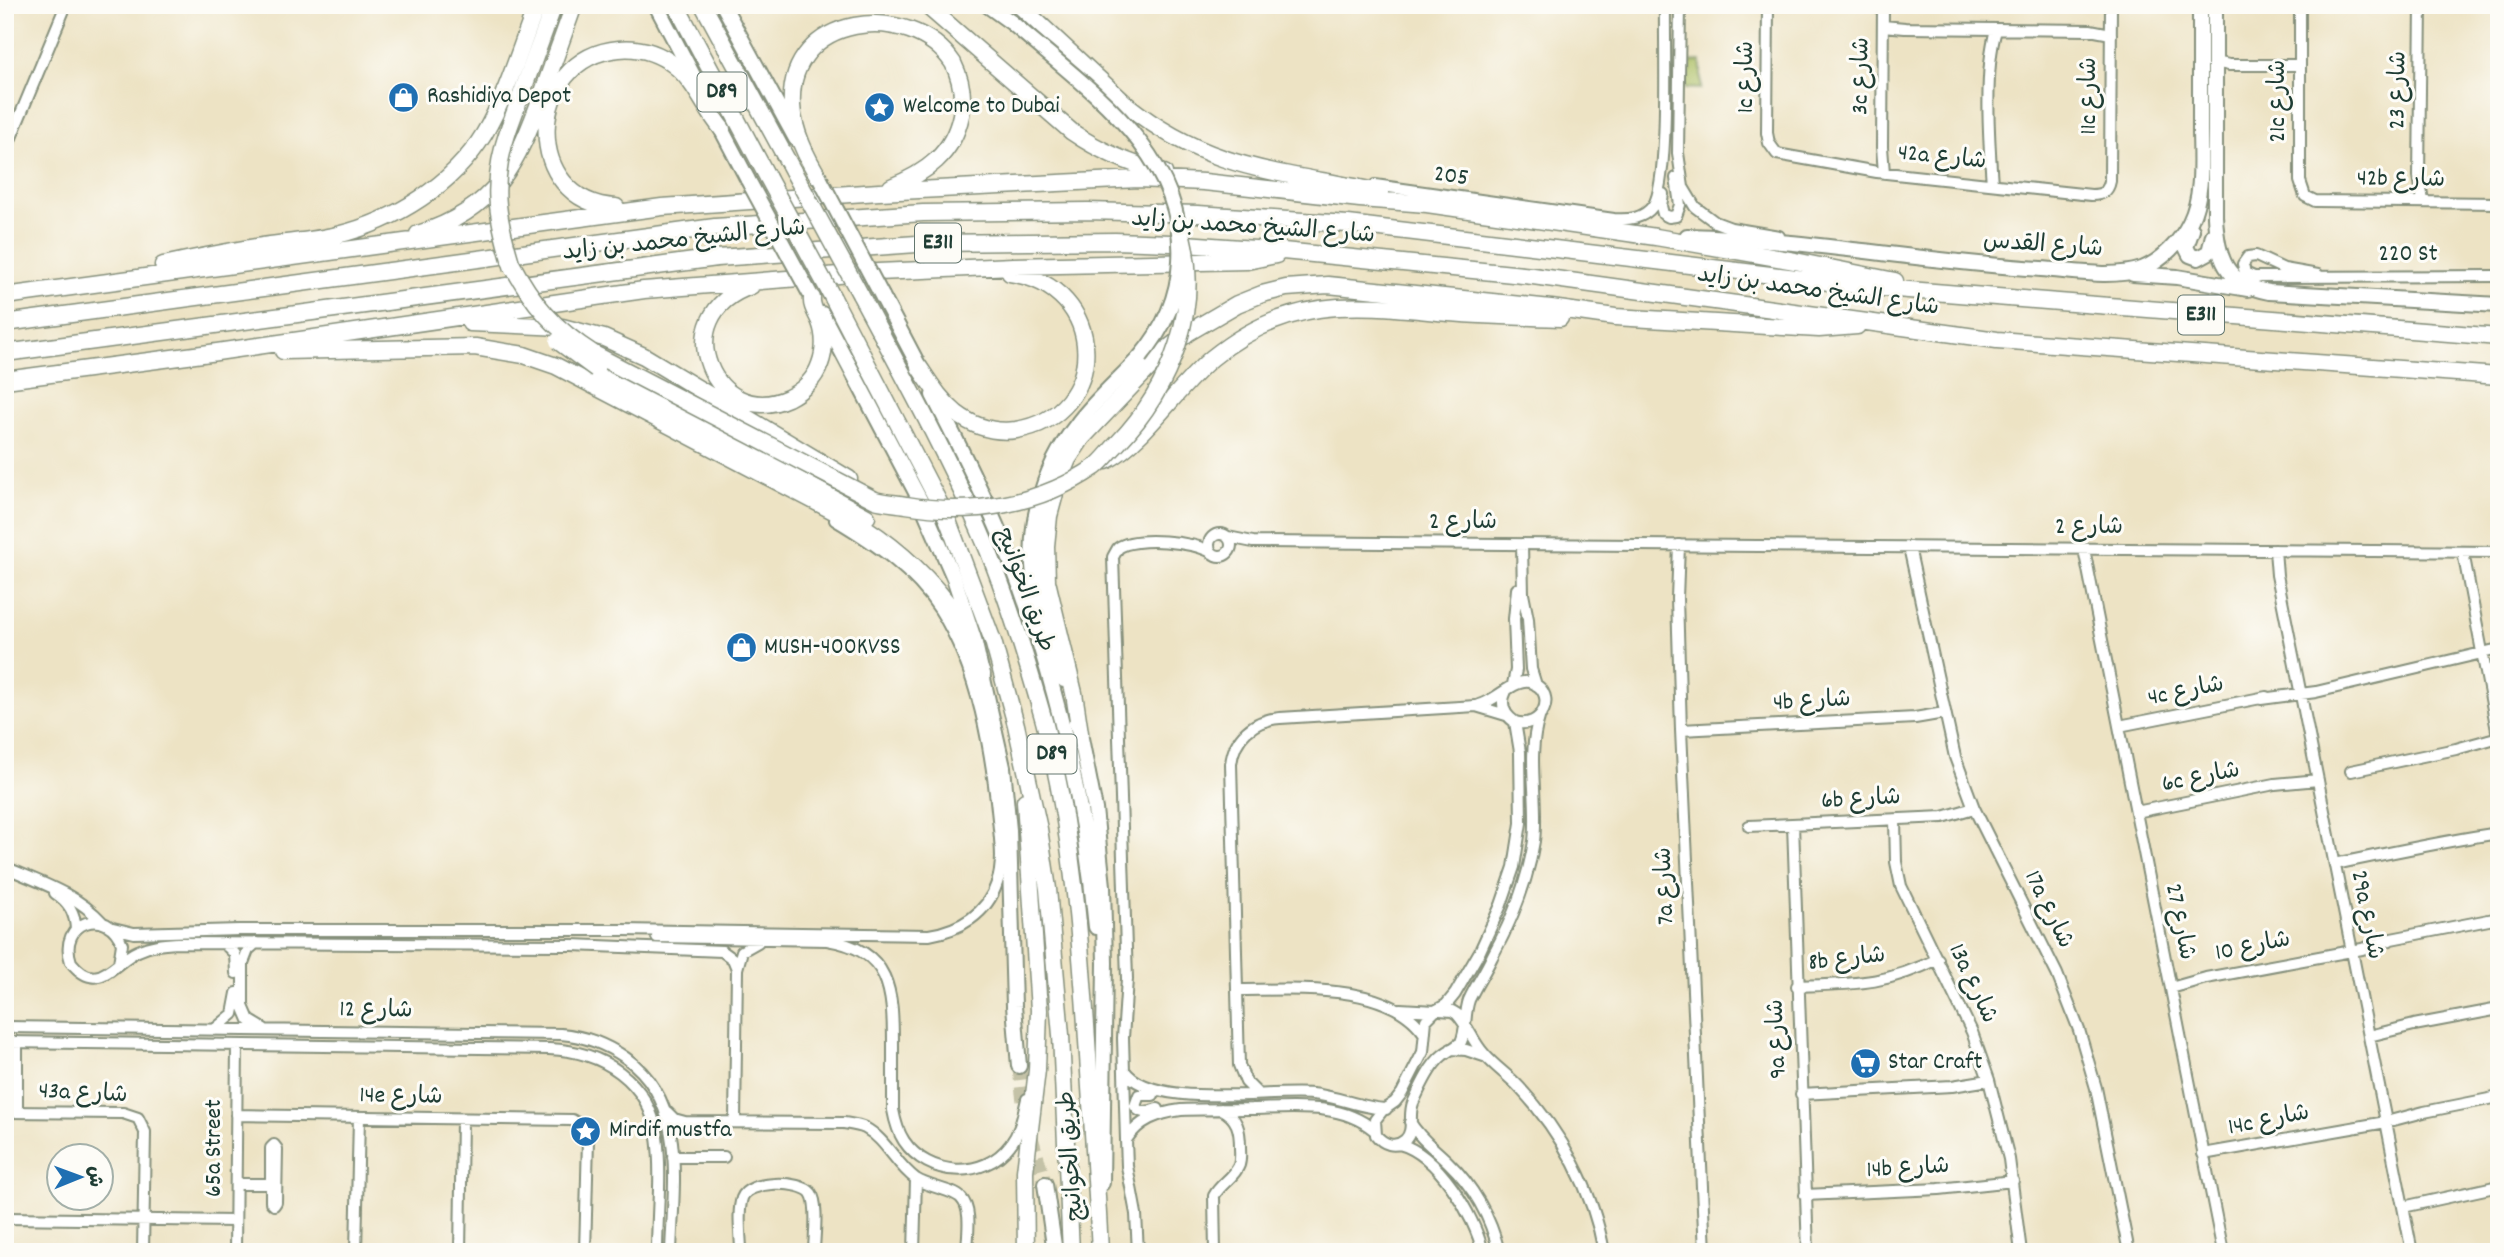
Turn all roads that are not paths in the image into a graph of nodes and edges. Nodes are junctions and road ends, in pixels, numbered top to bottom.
1 (66, 5) edge
2 (537, 5) edge
3 (574, 5) edge
4 (656, 5) edge
5 (676, 5) edge
6 (703, 5) edge
7 (723, 5) edge
8 (926, 5) edge
9 (987, 5) edge
10 (996, 5) edge
11 (1019, 5) edge
12 (1665, 5) edge
13 (1680, 5) edge
14 (1768, 5) edge
15 (1883, 5) edge
16 (2111, 5) edge
17 (2200, 5) edge
18 (2216, 5) edge
19 (2300, 5) edge
20 (2421, 5) edge
21 (554, 6) edge
22 (1012, 23) junction
23 (1883, 29) junction
24 (1991, 29) junction
25 (2111, 30) junction
26 (1070, 53) junction
27 (2215, 62) junction
28 (2300, 65) junction
29 (722, 129) junction
30 (1772, 148) joint
31 (5, 152) edge
32 (1663, 153) junction
33 (1678, 153) junction
34 (2200, 159) junction
35 (1881, 172) junction
36 (818, 177) junction
37 (1204, 182) junction
38 (1989, 184) junction
39 (2109, 187) joint
40 (879, 192) junction
41 (2305, 196) joint
42 (2418, 201) junction
43 (2499, 203) edge
44 (691, 204) junction
45 (1427, 204) junction
46 (2214, 216) junction
47 (1180, 229) junction
48 (1656, 237) junction
49 (1825, 248) junction
50 (347, 249) junction
51 (1283, 251) junction
52 (510, 261) junction
53 (973, 268) junction
54 (2115, 273) junction
55 (2318, 275) junction
56 (2499, 276) edge
57 (784, 279) junction
58 (104, 282) junction
59 (2255, 289) junction
60 (1931, 293) junction
61 (5, 296) edge
62 (811, 296) junction
63 (2499, 305) edge
64 (1615, 317) junction
65 (5, 323) edge
66 (1873, 323) junction
67 (352, 332) junction
68 (2499, 335) edge
69 (5, 353) edge
70 (210, 354) junction
71 (919, 367) junction
72 (2499, 378) edge
73 (5, 380) edge
74 (1097, 465) junction
75 (758, 473) junction
76 (905, 504) junction
77 (1228, 537) junction
78 (1253, 542) junction
79 (1519, 544) junction
80 (1676, 545) junction
81 (1913, 547) junction
82 (2087, 549) junction
83 (2278, 550) junction
84 (1229, 551) junction
85 (2467, 552) junction
86 (2499, 552) edge
87 (1212, 553) junction
88 (1520, 570) junction
89 (956, 615) junction
90 (2499, 649) edge
91 (2482, 655) junction
92 (2499, 655) edge
93 (982, 674) junction
94 (1536, 685) junction
95 (1509, 687) junction
96 (2301, 691) junction
97 (1476, 706) junction
98 (1944, 713) junction
99 (1511, 718) junction
100 (1539, 718) junction
101 (2119, 726) junction
102 (1681, 730) junction
103 (1080, 733) junction
104 (2499, 740) edge
105 (1025, 767) junction
106 (2351, 771) dead end
107 (2318, 776) junction
108 (1974, 808) junction
109 (2136, 812) junction
110 (1895, 820) junction
111 (1793, 824) junction
112 (1749, 826) dead end
113 (2499, 830) edge
114 (2334, 861) junction
115 (5, 867) edge
116 (29, 878) junction
117 (2499, 918) edge
118 (108, 925) junction
119 (76, 929) junction
120 (599, 931) junction
121 (768, 940) junction
122 (224, 943) junction
123 (256, 943) junction
124 (2351, 948) junction
125 (1938, 959) junction
126 (119, 963) junction
127 (737, 969) junction
128 (2170, 984) junction
129 (1797, 986) junction
130 (1237, 990) junction
131 (1104, 1002) junction
132 (1397, 1008) junction
133 (2499, 1009) edge
134 (1437, 1010) junction
135 (1464, 1025) junction
136 (5, 1027) edge
137 (214, 1030) junction
138 (270, 1030) junction
139 (345, 1031) junction
140 (428, 1032) junction
141 (1424, 1033) junction
142 (2368, 1033) junction
143 (11, 1042) edge
144 (288, 1044) junction
145 (237, 1045) junction
146 (384, 1046) junction
147 (1451, 1049) junction
148 (1487, 1058) junction
149 (1239, 1065) junction
150 (1018, 1066) tunnel mouth
151 (1037, 1070) junction
152 (1124, 1070) junction
153 (1989, 1080) junction
154 (1223, 1094) junction
155 (1258, 1094) junction
156 (1801, 1094) junction
157 (1180, 1095) junction
158 (2499, 1097) edge
159 (1221, 1109) junction
160 (1258, 1109) junction
161 (1386, 1109) junction
162 (1181, 1110) junction
163 (5, 1112) edge
164 (18, 1112) junction
165 (667, 1112) junction
166 (236, 1115) junction
167 (359, 1117) junction
168 (462, 1119) junction
169 (2385, 1119) junction
170 (685, 1122) junction
171 (735, 1122) junction
172 (1410, 1122) junction
173 (1374, 1130) junction
174 (1240, 1131) junction
175 (1126, 1140) junction
176 (673, 1141) junction
177 (1399, 1144) junction
178 (2203, 1154) junction
179 (673, 1157) junction
180 (724, 1157) dead end
181 (1699, 1173) junction
182 (916, 1179) junction
183 (2013, 1181) junction
184 (236, 1184) junction
185 (271, 1184) dead end
186 (1045, 1184) tunnel mouth
187 (2499, 1186) edge
188 (1805, 1195) junction
189 (2402, 1203) junction
190 (5, 1218) edge
191 (144, 1220) junction
192 (235, 1221) junction
193 (1100, 1244) edge
194 (143, 1252) edge
195 (235, 1252) edge
196 (356, 1252) edge
197 (460, 1252) edge
198 (585, 1252) edge
199 (657, 1252) edge
200 (671, 1252) edge
201 (741, 1252) edge
202 (814, 1252) edge
203 (914, 1252) edge
204 (967, 1252) edge
205 (1026, 1252) edge
206 (1055, 1252) edge
207 (1071, 1252) edge
208 (1138, 1252) edge
209 (1215, 1252) edge
210 (1483, 1252) edge
211 (1499, 1252) edge
212 (1604, 1252) edge
213 (1699, 1252) edge
214 (1704, 1252) edge
215 (1808, 1252) edge
216 (2021, 1252) edge
217 (2129, 1252) edge
218 (2223, 1252) edge
219 (2412, 1252) edge

1 - 31 street
2 - 58 highway
3 - 50 highway
4 - 29 main road
5 - 105 highway, طريق الخوانيج / D89, bridge
6 - 193 highway, طريق الخوانيج / D89, bridge
7 - 36 main road
8 - 37 highway
9 - 22 main road
10 - 22 main road
11 - 26 highway
12 - 32 street, 205
13 - 33 street
14 - 30 street, 1c شارع
15 - 23 street, 3c شارع
16 - 25 street, 11c شارع
17 - 34 main road, شارع القدس
18 - 27 main road
19 - 28 street, 21c شارع
20 - 42 street, شارع 23
21 - 52 highway, bridge
22 - 47 main road, bridge
23 - 24 street
23 - 35 street, 3c شارع
24 - 25 street
24 - 38 street
25 - 39 street, 11c شارع
26 - 32 street, 205
26 - 45 highway
27 - 28 street
27 - 46 main road
28 - 41 street, 21c شارع
29 - 44 highway
29 - 62 main road, bridge
30 - 35 street, 42a شارع
32 - 33 street
33 - 49 street
34 - 46 main road
34 - 54 main road, شارع القدس
35 - 38 street, 42a شارع
36 - 40 highway
36 - 71 main road, bridge
37 - 40 highway
37 - 45 highway
38 - 39 street, 42a شارع
40 - 44 highway
41 - 42 street, 42b شارع
42 - 43 street, 42b شارع
44 - 50 highway
45 - 48 highway
46 - 59 main road
47 - 74 highway, bridge
47 - 103 main road, bridge
48 - 49 main road, شارع القدس
48 - 60 highway
49 - 54 main road, شارع القدس
50 - 58 highway
51 - 53 highway
51 - 66 highway, شارع الشيخ محمد بن زايد / E311
51 - 69 highway, شارع الشيخ محمد بن زايد / E311
52 - 76 highway, bridge
52 - 89 highway, bridge
53 - 57 highway
53 - 71 highway
54 - 59 main road
55 - 55 street, 220 St
55 - 56 street, 220 St
57 - 62 highway
57 - 67 highway
58 - 61 highway
59 - 63 main road
60 - 65 highway, شارع الشيخ محمد بن زايد / E311
60 - 68 highway, شارع الشيخ محمد بن زايد / E311
62 - 93 main road
64 - 66 highway
64 - 74 highway
64 - 103 highway
66 - 72 highway, شارع الشيخ محمد بن زايد / E311
67 - 70 highway
67 - 76 highway, bridge
70 - 73 highway
70 - 75 highway
71 - 131 main road
74 - 76 highway, bridge
75 - 89 highway
75 - 120 street
77 - 78 street
77 - 84 street
77 - 87 street
78 - 79 street, شارع 2
78 - 84 street
79 - 80 street, شارع 2
79 - 88 street
80 - 81 street, شارع 2
80 - 102 street, 7a شارع
81 - 82 street, شارع 2
81 - 98 street, 17a شارع
82 - 83 street, شارع 2
82 - 101 street, شارع 27
83 - 85 street, شارع 2
83 - 96 street, 29a شارع
84 - 87 street
85 - 86 street, شارع 2
85 - 91 street
87 - 152 street
88 - 94 street
88 - 95 street
89 - 93 highway
90 - 91 street, 4c شارع
91 - 92 street, 4c شارع
91 - 96 street, 4c شارع
91 - 104 street
93 - 150 main road
94 - 95 street
94 - 100 street
95 - 97 street
95 - 99 street
96 - 101 street, 4c شارع
96 - 107 street, 29a شارع
97 - 99 street
97 - 130 street
98 - 102 street, 4b شارع
98 - 108 street, 17a شارع
99 - 100 street
99 - 134 street
100 - 135 street
101 - 109 street, شارع 27
102 - 181 street, 7a شارع
103 - 131 main road
104 - 106 street
105 - 151 highway
105 - 207 highway, طريق الخوانيج / D89
107 - 109 street, 6c شارع
107 - 114 street, 29a شارع
108 - 110 street, 6b شارع
108 - 217 street, 17a شارع
109 - 128 street, شارع 27
110 - 111 street, 6b شارع
110 - 125 street, 13a شارع
111 - 112 street, 6b شارع
111 - 129 street, 9a شارع
113 - 114 street
114 - 124 street, 29a شارع
115 - 116 street
116 - 118 street
116 - 119 street
117 - 124 street, شارع 10
118 - 119 street
118 - 120 street
118 - 126 street
119 - 126 street
120 - 121 street
121 - 127 street
121 - 151 street
122 - 123 street
122 - 126 street
122 - 137 street
123 - 127 street
123 - 138 street
124 - 128 street, شارع 10
124 - 142 street, 29a شارع
125 - 129 street, 8b شارع
125 - 153 street, 13a شارع
127 - 171 street
128 - 178 street, شارع 27
129 - 156 street, 9a شارع
130 - 132 street
130 - 149 street
131 - 193 main road
132 - 134 street
132 - 141 street
133 - 142 street
134 - 135 street
134 - 141 street
135 - 147 street
135 - 148 street
136 - 137 street, شارع 12
137 - 138 street, شارع 12
138 - 139 street, شارع 12
139 - 140 street, شارع 12
139 - 144 street
140 - 146 street
140 - 165 street, شارع 12
141 - 161 street
142 - 169 street, 29a شارع
143 - 145 street, شارع 12
143 - 164 street
144 - 145 street, شارع 12
144 - 146 street, شارع 12
145 - 166 street, 65a Street
146 - 199 street, شارع 12
147 - 148 street
147 - 172 street
148 - 212 street
149 - 154 street
149 - 155 street
151 - 205 highway
152 - 157 street
152 - 175 street
153 - 156 street
153 - 183 street, 13a شارع
154 - 155 street
154 - 157 street
155 - 161 street
156 - 188 street, 9a شارع
157 - 162 street
158 - 169 street, 14c شارع
159 - 160 street
159 - 162 street
159 - 174 street
160 - 173 street
160 - 174 street
161 - 173 street
162 - 175 street
163 - 164 street, 43a شارع
164 - 191 street, 43a شارع
165 - 170 street
165 - 176 street, شارع 12
166 - 167 street, 14e شارع
166 - 184 street, 65a Street
167 - 168 street, 14e شارع
167 - 196 street
168 - 197 street
168 - 198 street, 14e شارع
169 - 178 street, 14c شارع
169 - 189 street, 29a شارع
170 - 171 street
170 - 176 street
171 - 182 street
172 - 177 street
172 - 211 street
173 - 177 street
174 - 209 street
175 - 208 street
176 - 179 street, شارع 12
177 - 210 street
178 - 218 street, شارع 27
179 - 180 street
179 - 200 street, شارع 12
181 - 213 street, 7a شارع
181 - 214 street, 7a شارع
182 - 203 street
182 - 204 street
183 - 188 street, 14b شارع
183 - 216 street, 13a شارع
184 - 185 street
184 - 192 street, 65a Street
186 - 206 main road
187 - 189 street
188 - 215 street, 9a شارع
189 - 219 street, 29a شارع
190 - 191 street
191 - 192 street
191 - 194 street
192 - 195 street, 65a Street
201 - 202 street

